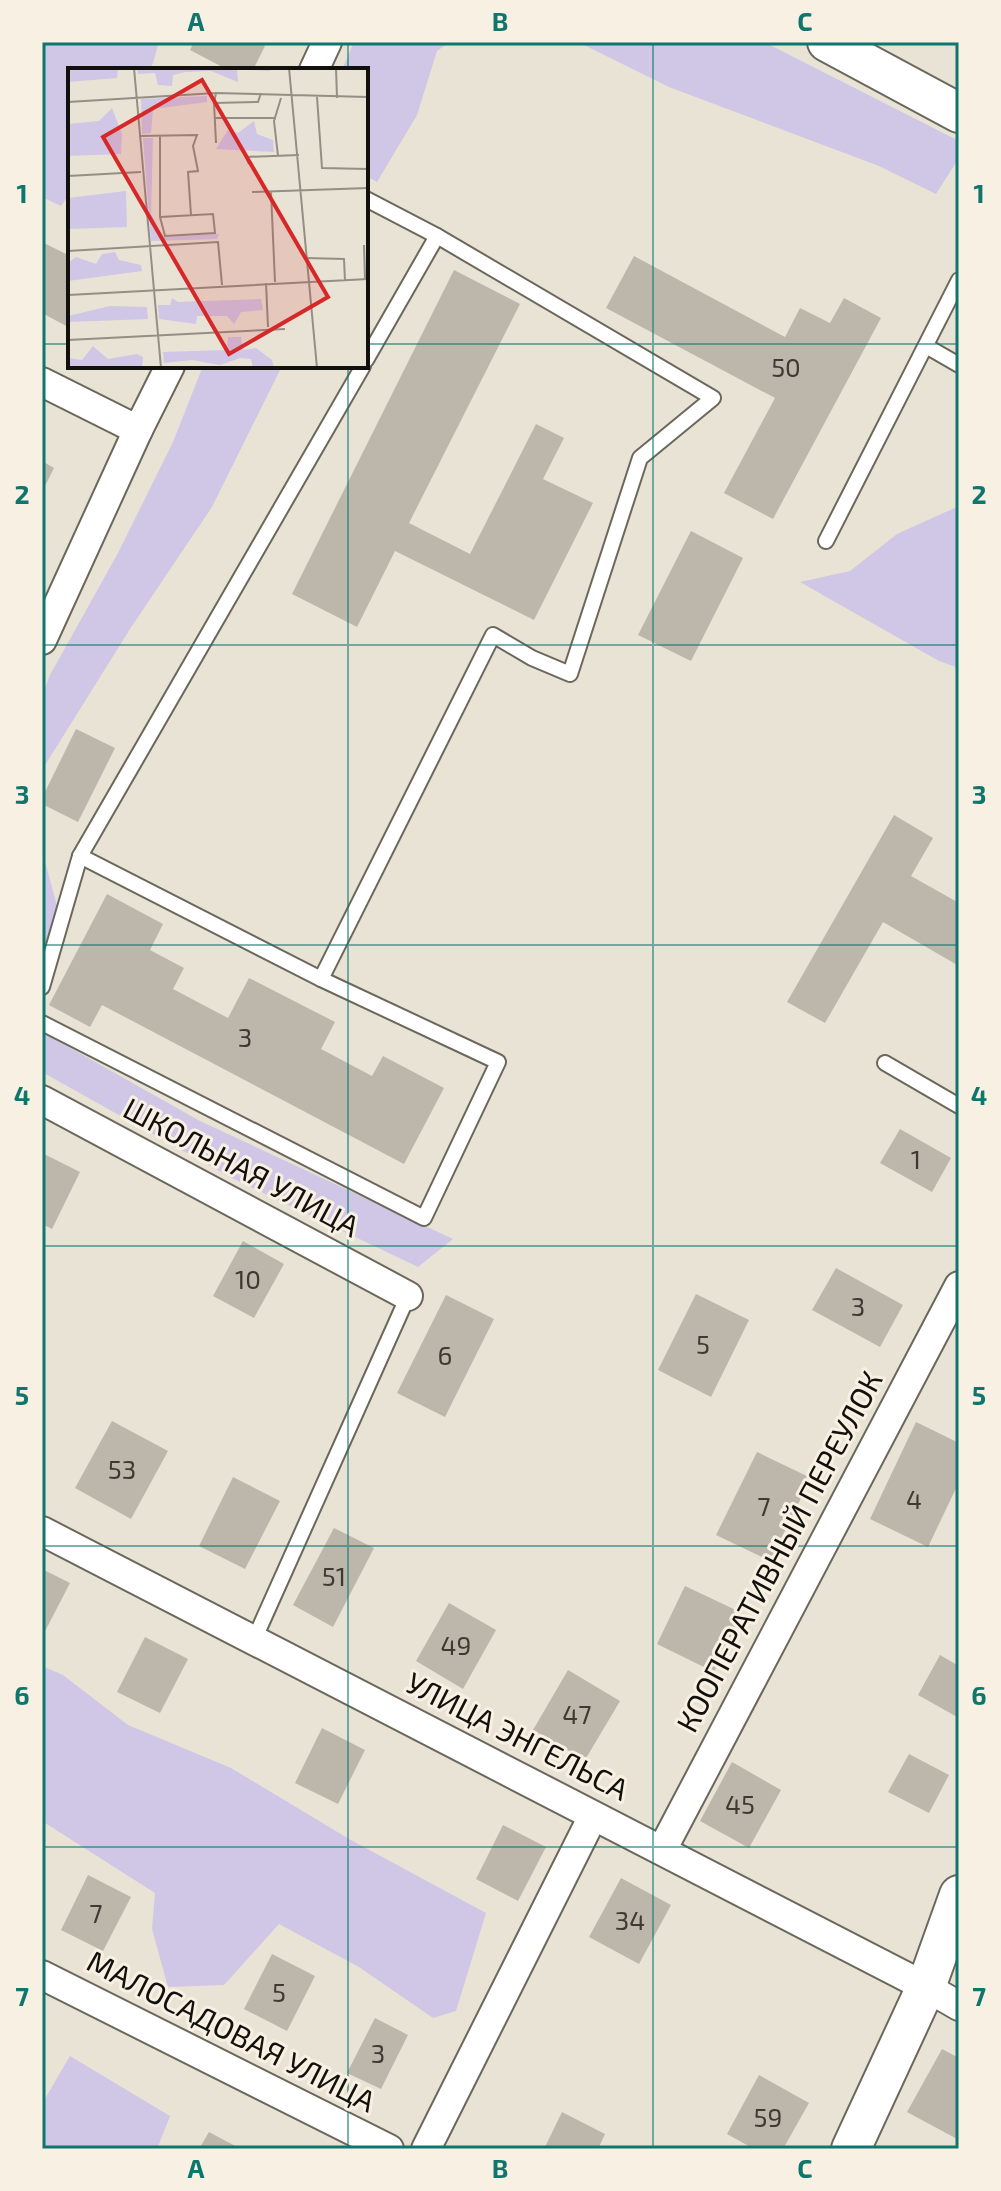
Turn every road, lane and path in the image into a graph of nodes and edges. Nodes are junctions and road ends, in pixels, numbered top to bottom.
1 (327, 42) edge
2 (827, 42) edge
3 (315, 68) edge
4 (959, 113) edge
5 (368, 200) edge
6 (437, 236) junction
7 (959, 280) edge
8 (926, 346) junction
9 (368, 357) edge
10 (959, 365) edge
11 (169, 368) edge
12 (362, 368) edge
13 (42, 382) edge
14 (138, 430) junction
15 (826, 541) dead end
16 (42, 640) edge
17 (80, 856) junction
18 (321, 979) junction
19 (42, 987) edge
20 (42, 1023) edge
21 (885, 1063) dead end
22 (42, 1100) edge
23 (959, 1106) edge
24 (959, 1286) edge
25 (408, 1296) joint
26 (42, 1531) edge
27 (254, 1640) junction
28 (593, 1816) junction
29 (662, 1850) junction
30 (959, 1895) edge
31 (42, 1975) edge
32 (926, 1987) junction
33 (959, 2006) edge
34 (389, 2149) edge
35 (426, 2149) edge
36 (851, 2149) edge

1 - 3 street
2 - 4 street
5 - 6 lane
6 - 9 lane
6 - 18 lane
7 - 8 lane
8 - 10 lane
8 - 15 lane
11 - 14 street
12 - 17 lane
13 - 14 street
14 - 16 street
17 - 18 lane
17 - 19 lane
18 - 20 lane
21 - 23 lane
22 - 25 street, ШКОЛЬНАЯ УЛИЦА
24 - 29 street, КООПЕРАТИВНЫЙ ПЕРЕУЛОК
25 - 27 lane
26 - 27 street, УЛИЦА ЭНГЕЛЬСА
27 - 28 street, УЛИЦА ЭНГЕЛЬСА
28 - 29 street, УЛИЦА ЭНГЕЛЬСА
28 - 35 street
29 - 32 street, УЛИЦА ЭНГЕЛЬСА
30 - 32 street
31 - 34 street, МАЛОСАДОВАЯ УЛИЦА
32 - 33 street, УЛИЦА ЭНГЕЛЬСА
32 - 36 street

